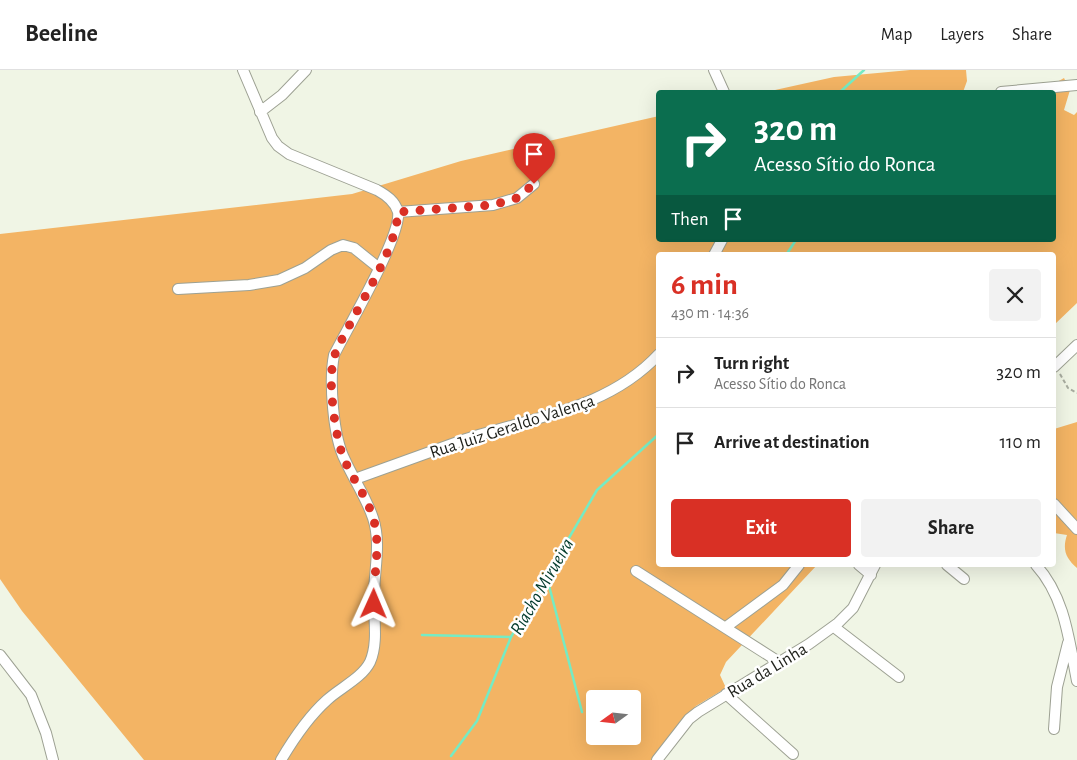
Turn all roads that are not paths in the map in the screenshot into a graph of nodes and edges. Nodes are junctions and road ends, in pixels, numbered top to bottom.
1 (243, 70) edge
2 (306, 70) edge
3 (714, 70) edge
4 (1077, 85) edge
5 (723, 90) edge
6 (1023, 90) edge
7 (260, 112) junction
8 (534, 184) dead end
9 (398, 212) junction
10 (379, 268) junction
11 (178, 289) dead end
12 (1077, 345) edge
13 (656, 357) edge
14 (1056, 365) edge
15 (355, 479) junction
16 (1056, 506) edge
17 (1077, 529) edge
18 (797, 567) edge
19 (861, 567) edge
20 (874, 567) edge
21 (950, 567) edge
22 (1038, 567) edge
23 (636, 571) dead end
24 (871, 575) junction
25 (964, 578) dead end
26 (726, 627) junction
27 (834, 627) junction
28 (1069, 640) junction
29 (0, 655) edge
30 (779, 662) junction
31 (899, 677) dead end
32 (1077, 681) edge
33 (726, 694) junction
34 (1054, 729) dead end
35 (793, 754) dead end
36 (53, 760) edge
37 (281, 760) edge
38 (657, 760) edge

1 - 7 street
2 - 7 street
3 - 5 street
4 - 6 street
7 - 9 street
8 - 9 street
9 - 10 street
10 - 11 street
10 - 15 street
12 - 14 street
13 - 15 street, Rua Juiz Geraldo Valença
15 - 37 street
16 - 17 street
18 - 26 street
19 - 24 street
20 - 24 street, Rua da Linha
21 - 25 street
22 - 28 street
23 - 26 street
24 - 27 street, Rua da Linha
26 - 30 street
27 - 30 street, Rua da Linha
27 - 31 street
28 - 32 street
28 - 34 street
29 - 36 street
30 - 33 street, Rua da Linha
33 - 35 street
33 - 38 street, Rua da Linha

